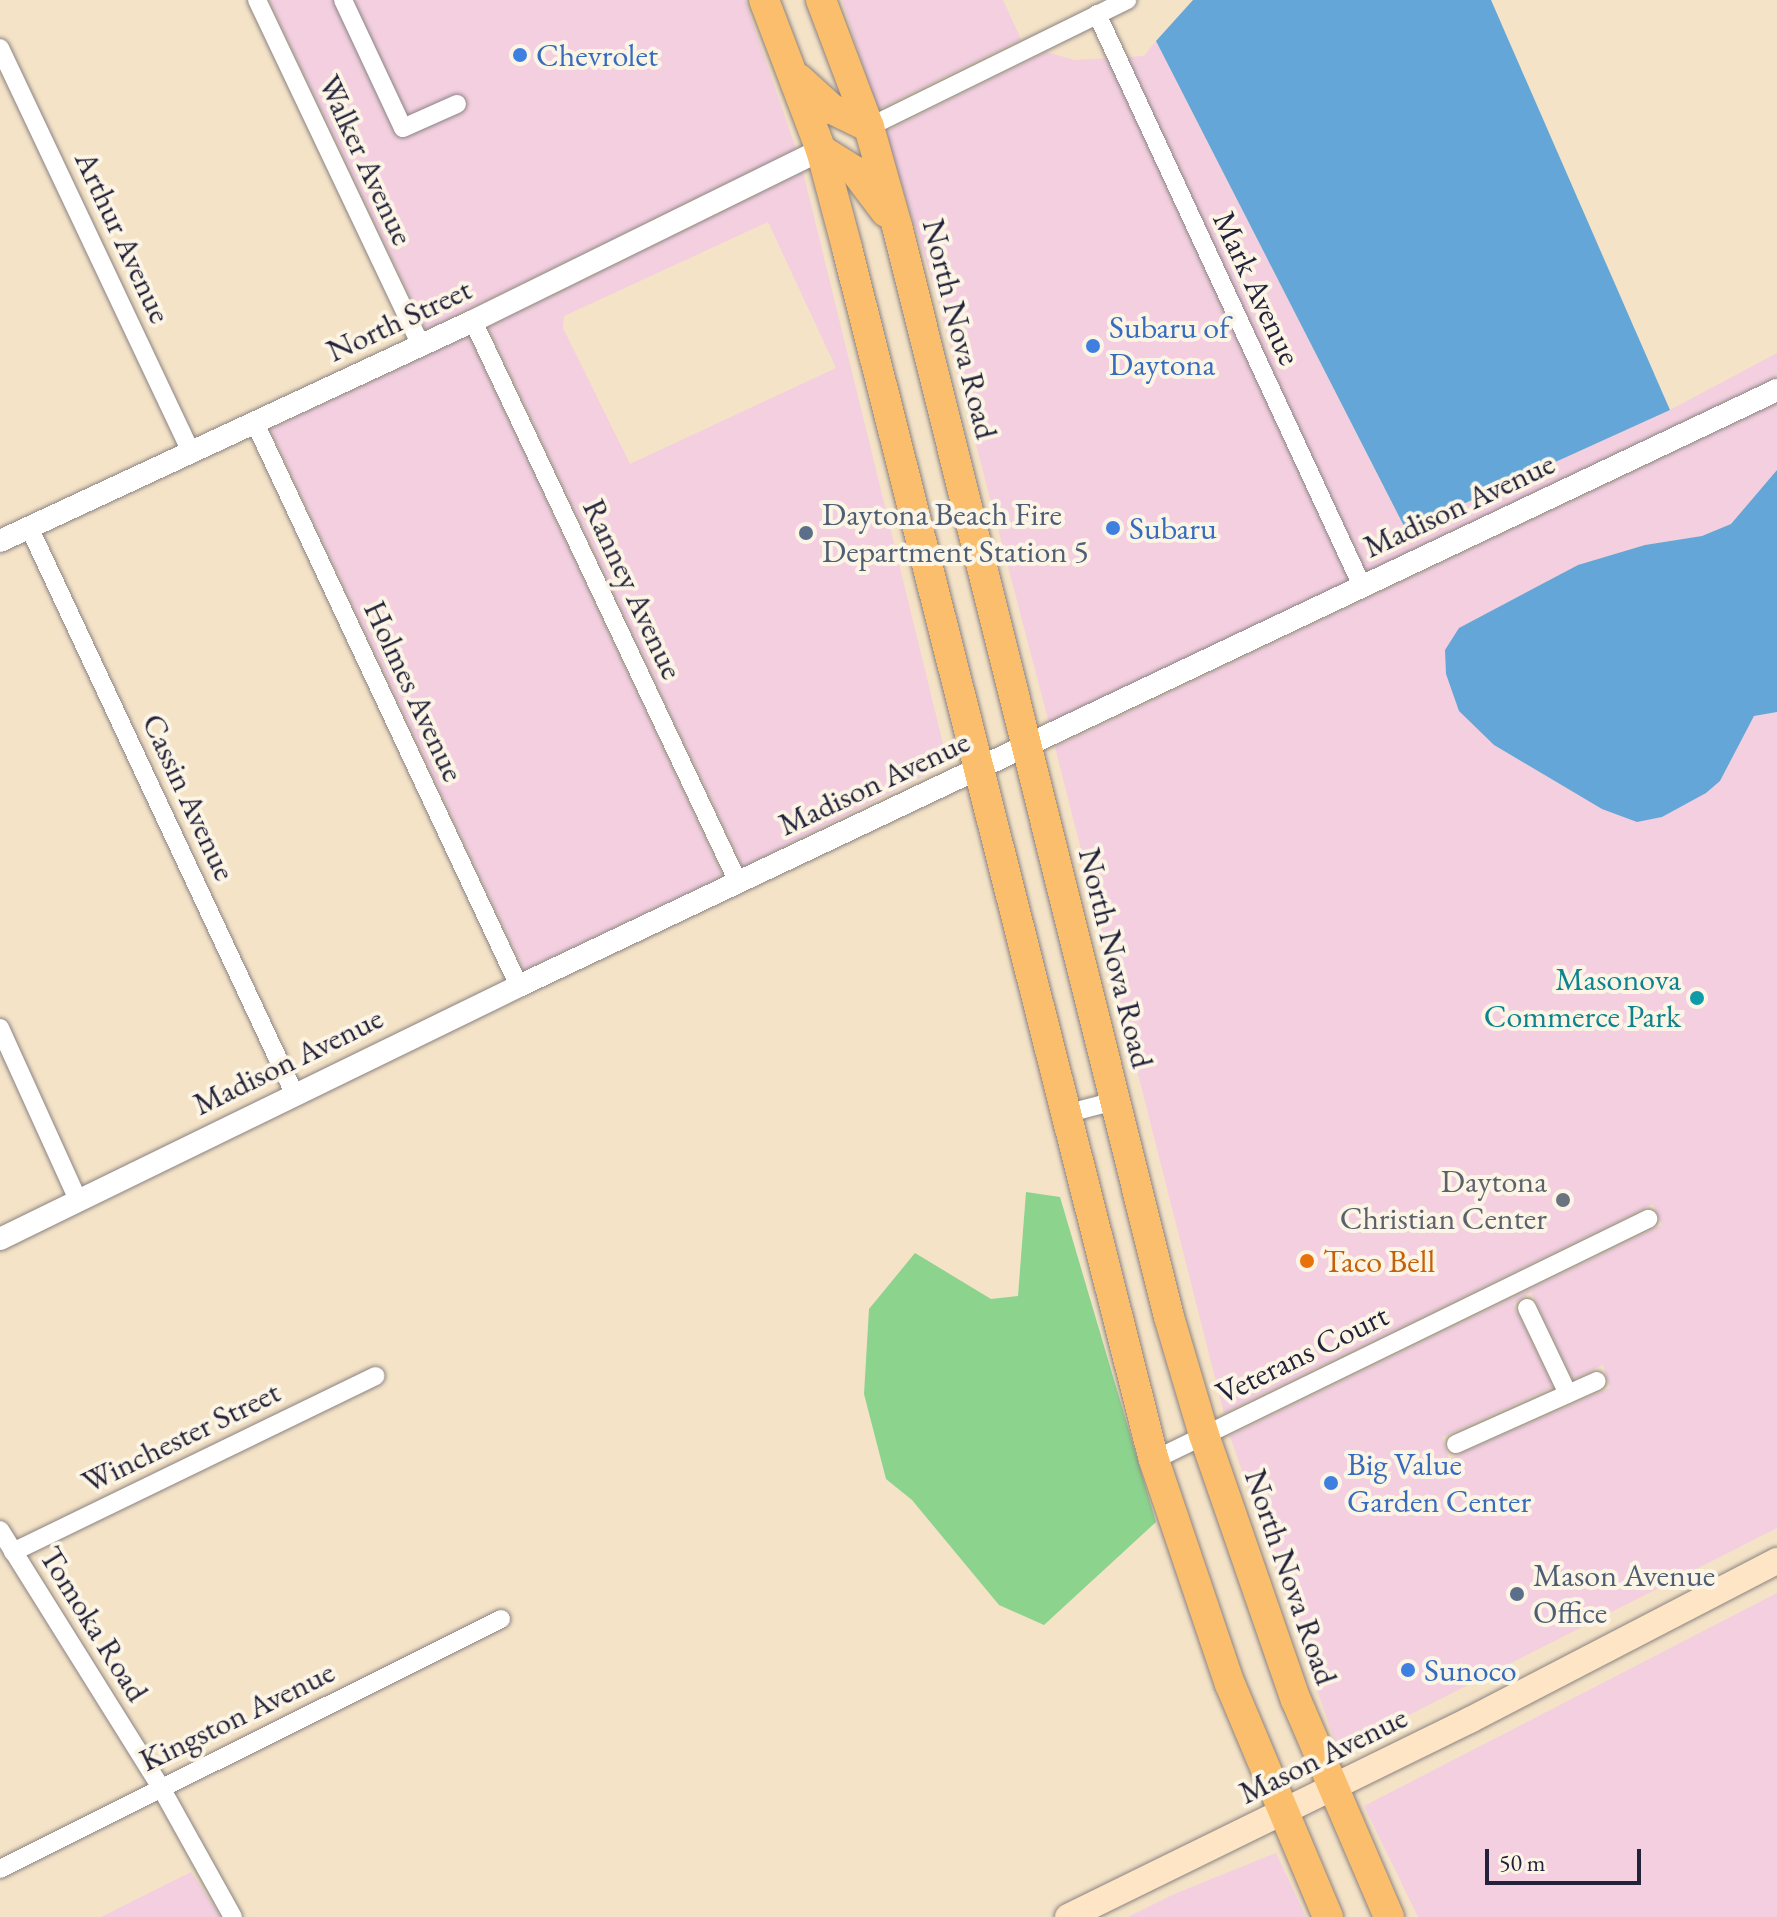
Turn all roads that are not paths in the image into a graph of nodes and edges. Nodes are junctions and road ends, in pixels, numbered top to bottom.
1 (257, 0) edge
2 (343, 0) edge
3 (764, 0) edge
4 (821, 0) edge
5 (1127, 0) edge
6 (1097, 14) junction
7 (0, 48) edge
8 (795, 75) junction
9 (457, 104) dead end
10 (869, 127) junction
11 (821, 150) junction
12 (897, 226) junction
13 (473, 321) junction
14 (421, 345) junction
15 (1777, 390) edge
16 (255, 423) junction
17 (191, 452) junction
18 (29, 527) junction
19 (0, 541) edge
20 (1362, 586) junction
21 (1027, 747) junction
22 (979, 769) junction
23 (738, 882) junction
24 (519, 986) junction
25 (0, 1028) edge
26 (294, 1093) junction
27 (1115, 1101) junction
28 (1065, 1114) junction
29 (78, 1200) junction
30 (1648, 1219) dead end
31 (0, 1239) edge
32 (1527, 1308) dead end
33 (375, 1376) dead end
34 (1597, 1381) dead end
35 (1568, 1394) junction
36 (1204, 1435) junction
37 (1456, 1444) dead end
38 (1154, 1460) junction
39 (0, 1530) edge
40 (13, 1552) junction
41 (1777, 1561) edge
42 (501, 1619) dead end
43 (160, 1786) junction
44 (1331, 1789) junction
45 (1283, 1813) junction
46 (0, 1869) edge
47 (233, 1917) edge
48 (1068, 1917) edge
49 (1328, 1917) edge
50 (1389, 1917) edge

1 - 14 street, Walker Avenue
2 - 9 street
3 - 8 main road
4 - 10 main road, North Nova Road
5 - 6 street
6 - 10 street
6 - 20 street, Mark Avenue
7 - 17 street, Arthur Avenue
8 - 10 main road
8 - 11 main road
10 - 12 main road, North Nova Road
11 - 12 main road
11 - 13 street, North Street
11 - 22 main road
12 - 21 main road, North Nova Road
13 - 14 street, North Street
13 - 23 street, Ranney Avenue
14 - 16 street, North Street
15 - 20 street, Madison Avenue
16 - 17 street, North Street
16 - 24 street, Holmes Avenue
17 - 18 street, North Street
18 - 19 street, North Street
18 - 26 street, Cassin Avenue
20 - 21 street, Madison Avenue
21 - 22 street, Madison Avenue
21 - 27 main road, North Nova Road
22 - 23 street, Madison Avenue
22 - 28 main road
23 - 24 street, Madison Avenue
24 - 26 street, Madison Avenue
25 - 29 street
26 - 29 street, Madison Avenue
27 - 28 street
27 - 36 main road, North Nova Road
28 - 38 main road
29 - 31 street, Madison Avenue
30 - 36 street, Veterans Court
32 - 35 street
33 - 40 street, Winchester Street
34 - 35 street
35 - 37 street
36 - 38 street, Veterans Court
36 - 44 main road, North Nova Road
38 - 45 main road
39 - 40 street, Tomoka Road
40 - 43 street, Tomoka Road
41 - 44 main road, Mason Avenue
42 - 43 street, Kingston Avenue
43 - 46 street, Kingston Avenue
43 - 47 street, Tomoka Road
44 - 45 main road, Mason Avenue
44 - 50 main road, North Nova Road
45 - 48 main road, Mason Avenue
45 - 49 main road

